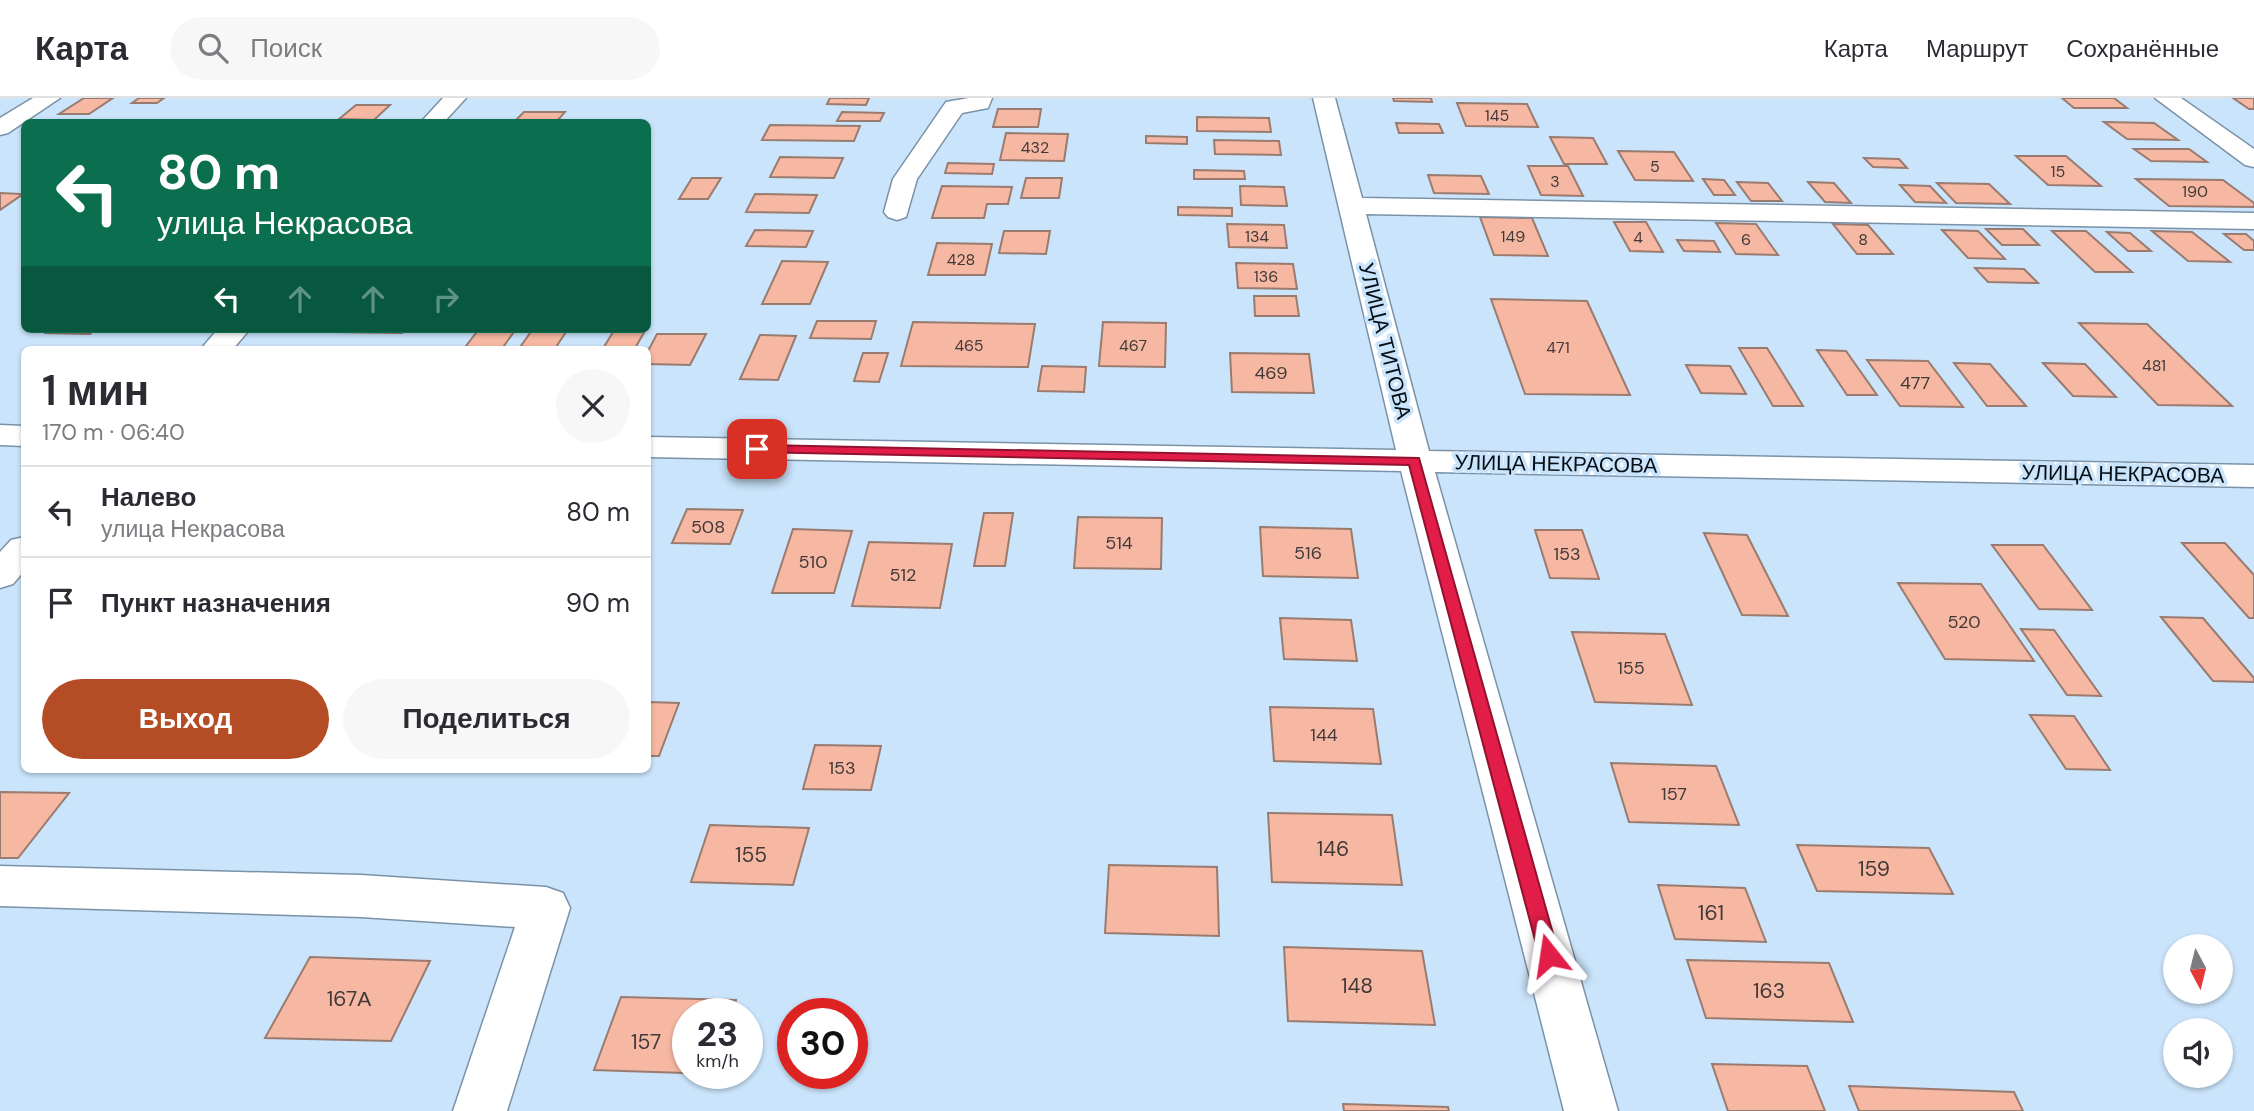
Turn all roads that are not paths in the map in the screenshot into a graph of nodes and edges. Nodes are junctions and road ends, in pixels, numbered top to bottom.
1 (49, 98) edge
2 (455, 98) edge
3 (981, 98) edge
4 (1324, 98) edge
5 (2166, 98) edge
6 (435, 119) edge
7 (0, 128) edge
8 (2254, 160) edge
9 (1350, 206) junction
10 (897, 212) dead end
11 (2254, 221) edge
12 (231, 333) edge
13 (219, 346) edge
14 (0, 435) edge
15 (21, 436) edge
16 (651, 447) edge
17 (1415, 461) junction
18 (2254, 476) edge
19 (21, 552) edge
20 (0, 575) edge
21 (0, 886) edge
22 (480, 1111) edge
23 (1591, 1111) edge

1 - 7 street
2 - 6 street
3 - 10 street
4 - 9 street, УЛИЦА ТИТОВА
5 - 8 street
9 - 11 street
9 - 17 street, УЛИЦА ТИТОВА
12 - 13 street
14 - 15 street
16 - 17 street, УЛИЦА НЕКРАСОВА
17 - 18 street, УЛИЦА НЕКРАСОВА
17 - 23 street, УЛИЦА ТИТОВА
19 - 20 street
21 - 22 street

